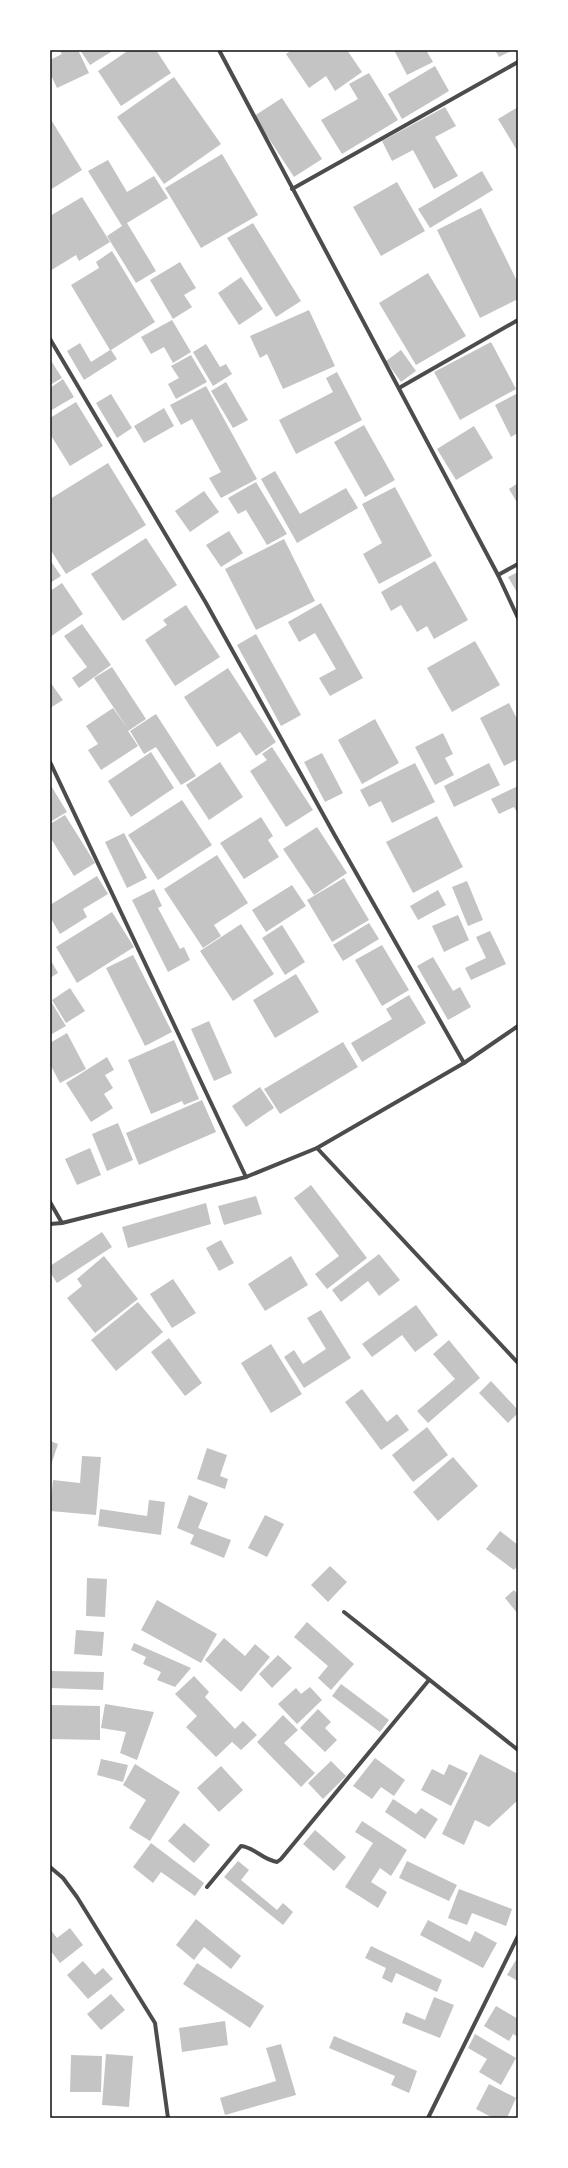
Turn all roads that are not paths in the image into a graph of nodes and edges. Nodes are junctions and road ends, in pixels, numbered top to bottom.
1 (219, 50) edge
2 (518, 62) edge
3 (292, 189) junction
4 (518, 320) edge
5 (50, 339) edge
6 (399, 388) junction
7 (518, 564) edge
8 (498, 575) junction
9 (518, 618) edge
10 (50, 762) edge
11 (518, 1026) edge
12 (464, 1063) junction
13 (317, 1148) junction
14 (246, 1177) junction
15 (50, 1202) edge
16 (62, 1223) junction
17 (50, 1224) edge
18 (518, 1363) edge
19 (344, 1612) dead end
20 (429, 1680) junction
21 (518, 1750) edge
22 (50, 1867) edge
23 (207, 1887) dead end
24 (518, 1936) edge
25 (168, 2118) edge
26 (428, 2118) edge

1 - 3 street
2 - 3 street
3 - 6 street
4 - 6 street
5 - 12 street
6 - 8 street
7 - 8 street
8 - 9 street
10 - 14 street
11 - 12 street
12 - 13 street
13 - 14 street
13 - 18 street
14 - 16 street
15 - 16 street
16 - 17 street
19 - 20 street
20 - 21 street
20 - 23 street
22 - 25 street
24 - 26 street

